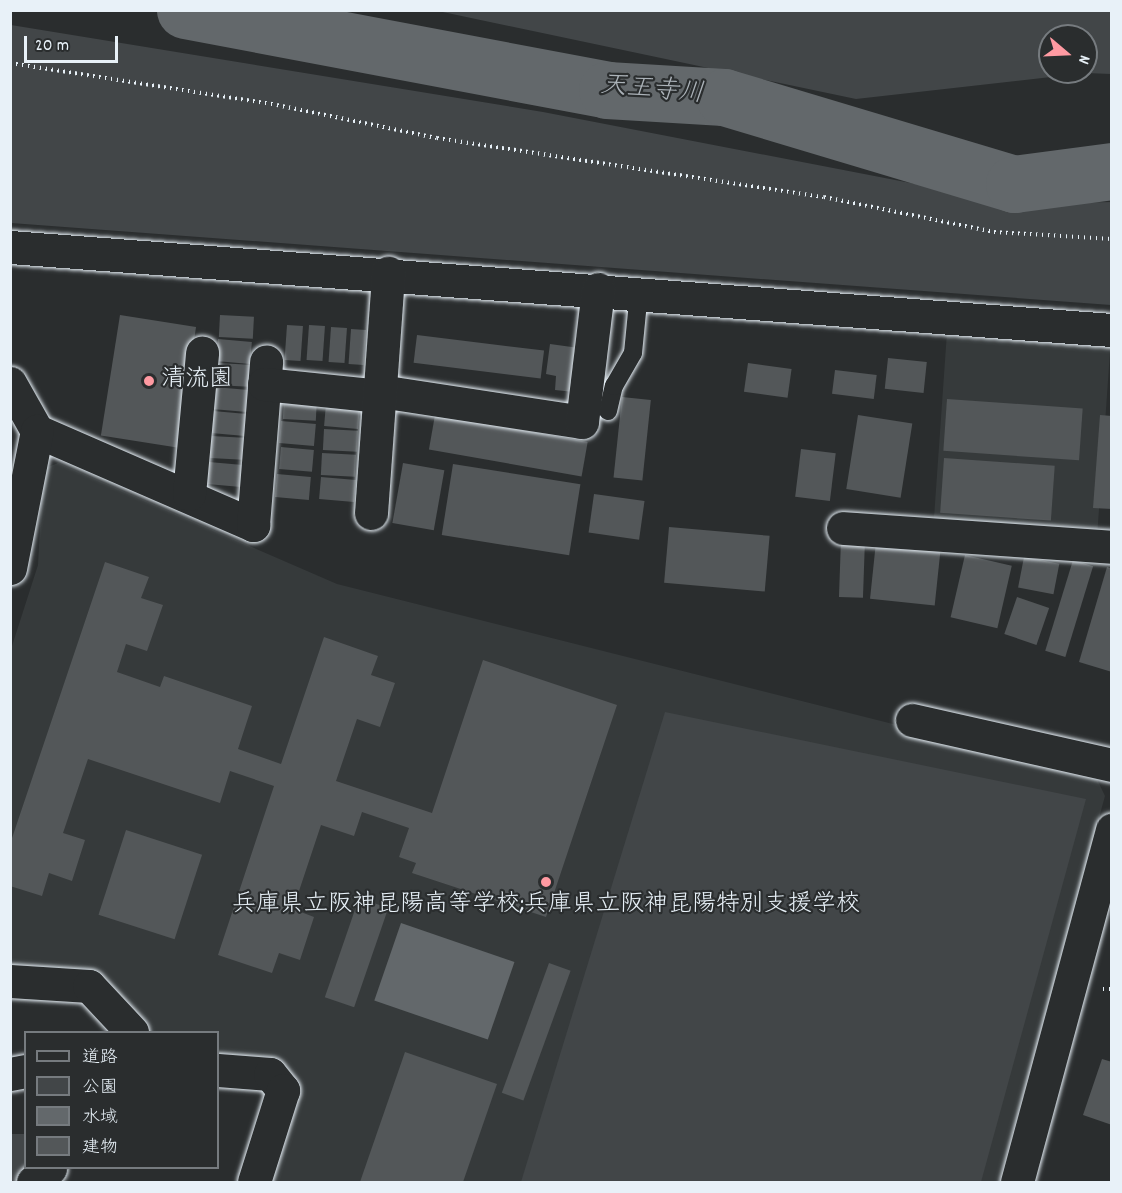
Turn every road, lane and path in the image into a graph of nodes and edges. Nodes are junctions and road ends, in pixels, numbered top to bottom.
1 (10, 63) edge
2 (1112, 239) edge
3 (10, 247) edge
4 (388, 273) junction
5 (597, 289) junction
6 (639, 292) junction
7 (1112, 330) edge
8 (202, 354) dead end
9 (10, 383) edge
10 (380, 393) junction
11 (608, 411) dead end
12 (37, 431) junction
13 (189, 494) junction
14 (370, 513) dead end
15 (843, 528) dead end
16 (1112, 547) edge
17 (10, 568) edge
18 (912, 720) dead end
19 (1112, 765) edge
20 (1112, 830) edge
21 (10, 981) edge
22 (131, 1031) edge
23 (219, 1070) edge
24 (48, 1169) edge
25 (33, 1182) edge
26 (254, 1182) edge
27 (1017, 1182) edge

1 - 2 path
3 - 4 street
4 - 5 street
4 - 10 street
5 - 6 street
5 - 10 street
6 - 7 street
6 - 11 lane
8 - 13 street
9 - 12 street
10 - 13 street
10 - 14 street
12 - 13 street
12 - 17 street
15 - 16 street
18 - 19 street
20 - 27 street
21 - 22 street
23 - 26 street
24 - 25 street

